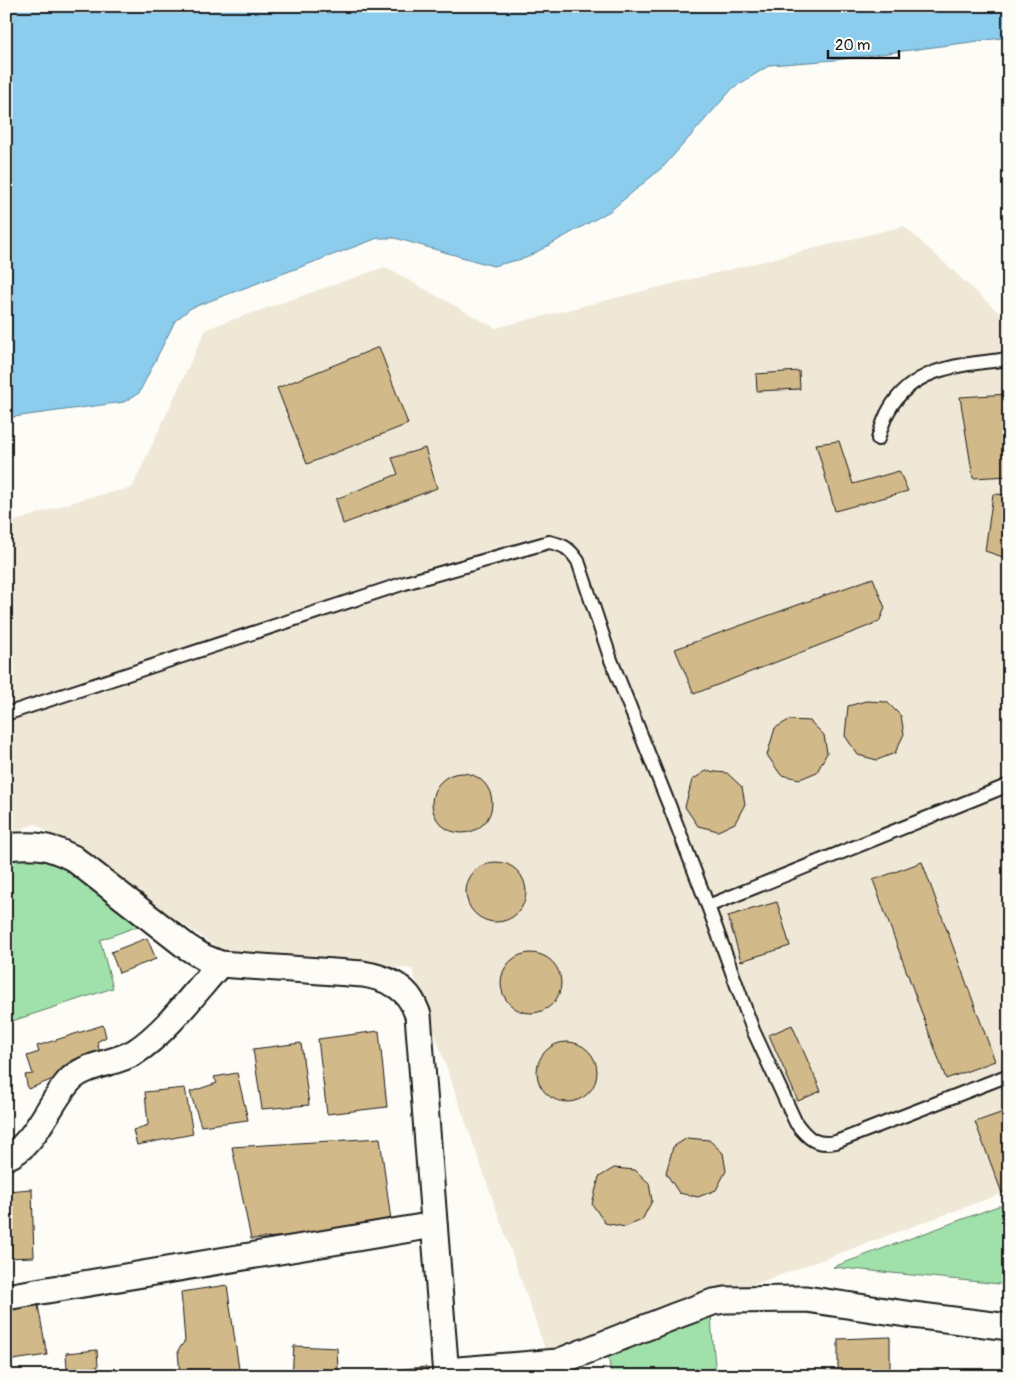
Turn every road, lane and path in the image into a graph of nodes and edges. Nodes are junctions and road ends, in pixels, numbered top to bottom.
1 (1009, 359) edge
2 (878, 439) dead end
3 (6, 714) edge
4 (1009, 784) edge
5 (6, 847) edge
6 (708, 906) junction
7 (220, 964) junction
8 (1009, 1075) edge
9 (6, 1157) edge
10 (434, 1225) junction
11 (6, 1297) edge
12 (1009, 1327) edge
13 (446, 1374) edge

1 - 2 lane
3 - 6 lane
4 - 6 lane
5 - 7 street
6 - 8 lane
7 - 9 street
7 - 10 street
10 - 11 street
10 - 13 street
12 - 13 street

